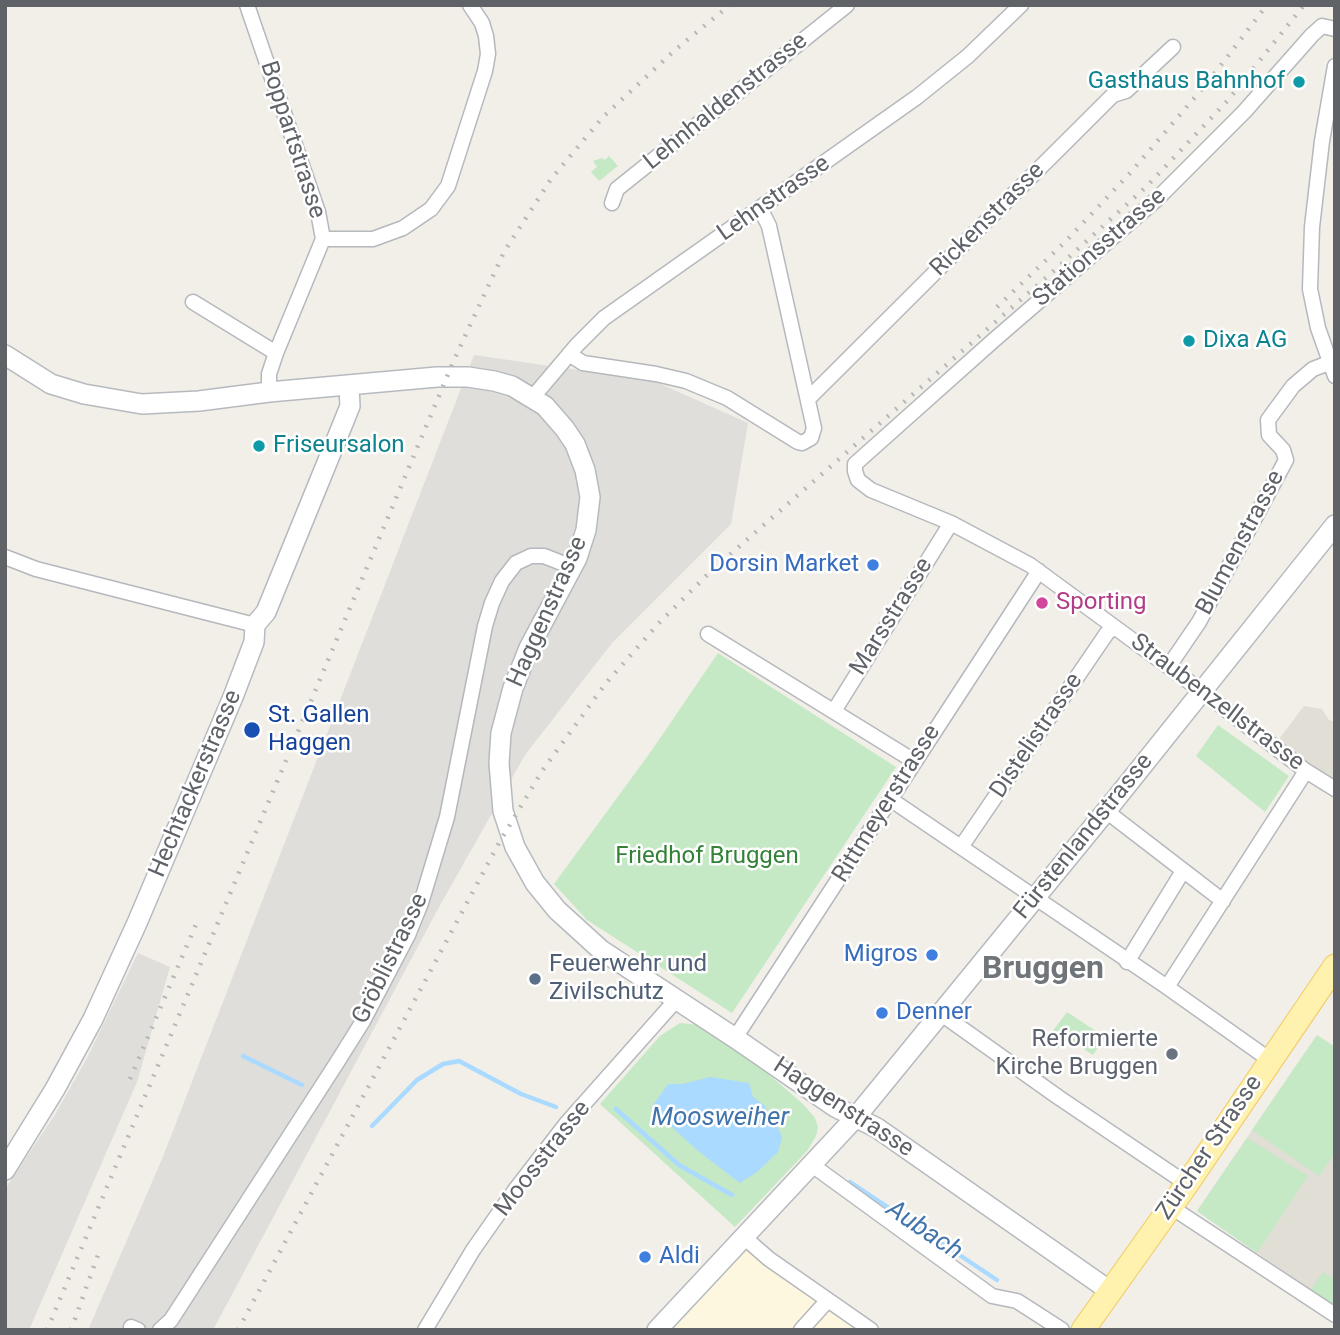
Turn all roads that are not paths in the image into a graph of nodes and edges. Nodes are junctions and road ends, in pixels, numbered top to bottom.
1 (247, 5) edge
2 (470, 5) edge
3 (847, 5) edge
4 (1021, 5) edge
5 (1335, 29) edge
6 (1173, 47) dead end
7 (1335, 66) edge
8 (612, 203) dead end
9 (760, 208) junction
10 (323, 239) junction
11 (193, 302) dead end
12 (276, 353) junction
13 (569, 354) junction
14 (5, 355) edge
15 (1332, 369) edge
16 (349, 386) junction
17 (269, 392) junction
18 (533, 397) junction
19 (808, 399) junction
20 (855, 464) joint
21 (951, 523) junction
22 (1335, 525) edge
23 (5, 557) edge
24 (572, 567) junction
25 (1039, 571) junction
26 (255, 625) junction
27 (1114, 627) junction
28 (708, 634) dead end
29 (1168, 666) junction
30 (1203, 692) junction
31 (834, 711) junction
32 (914, 761) junction
33 (1306, 771) junction
34 (1335, 789) edge
35 (890, 799) junction
36 (1106, 811) junction
37 (961, 847) junction
38 (1183, 871) junction
39 (1035, 898) junction
40 (1223, 901) junction
41 (1127, 962) junction
42 (1335, 966) edge
43 (1167, 987) junction
44 (676, 1000) junction
45 (940, 1013) junction
46 (735, 1038) junction
47 (1270, 1060) junction
48 (856, 1117) junction
49 (812, 1165) junction
50 (5, 1170) edge
51 (1187, 1184) junction
52 (1171, 1207) junction
53 (745, 1238) junction
54 (1110, 1290) junction
55 (828, 1300) junction
56 (1335, 1315) edge
57 (160, 1330) edge
58 (425, 1330) edge
59 (657, 1330) edge
60 (801, 1330) edge
61 (871, 1330) edge
62 (1062, 1330) edge
63 (1083, 1330) edge

1 - 10 street, Boppartstrasse
2 - 10 street
3 - 8 street, Lehnhaldenstrasse
4 - 9 street, Lehnstrasse
5 - 20 street, Stationsstrasse
6 - 19 street, Rickenstrasse
7 - 15 street
9 - 13 street, Lehnstrasse
9 - 19 street
10 - 12 street, Boppartstrasse
11 - 12 street
12 - 17 street, Boppartstrasse
13 - 18 street, Lehnstrasse
13 - 19 street
14 - 17 street, Haggenstrasse
15 - 29 street, Blumenstrasse
16 - 17 street, Haggenstrasse
16 - 18 street, Haggenstrasse
16 - 26 street, Hechtackerstrasse
18 - 24 street, Haggenstrasse
20 - 21 street, Straubenzellstrasse
21 - 25 street, Straubenzellstrasse
21 - 31 street, Marsstrasse
22 - 30 street, Fürstenlandstrasse
23 - 26 street
24 - 44 street, Haggenstrasse
24 - 57 street, Gröblistrasse
25 - 27 street, Straubenzellstrasse
25 - 32 street, Rittmeyerstrasse
26 - 50 street, Hechtackerstrasse
27 - 29 street, Straubenzellstrasse
27 - 37 street, Distelistrasse
28 - 31 street
29 - 30 street, Straubenzellstrasse
30 - 33 street, Straubenzellstrasse
30 - 36 street, Fürstenlandstrasse
31 - 32 street
32 - 35 street, Rittmeyerstrasse
33 - 34 street, Straubenzellstrasse
33 - 40 street
35 - 37 street
35 - 46 street, Rittmeyerstrasse
36 - 38 street
36 - 39 street, Fürstenlandstrasse
37 - 39 street
38 - 40 street
38 - 41 street
39 - 41 street
39 - 45 street, Fürstenlandstrasse
40 - 43 street
41 - 43 street
42 - 47 main road, Zürcher Strasse
43 - 47 street
44 - 46 street, Haggenstrasse
44 - 58 street, Moosstrasse
45 - 48 street, Fürstenlandstrasse
45 - 51 street
46 - 48 street, Haggenstrasse
47 - 51 main road, Zürcher Strasse
48 - 49 street, Fürstenlandstrasse
48 - 54 street, Haggenstrasse
49 - 53 street, Fürstenlandstrasse
49 - 62 street
51 - 52 main road, Zürcher Strasse
52 - 54 main road, Zürcher Strasse
52 - 56 street
53 - 55 street
53 - 59 street, Fürstenlandstrasse
54 - 63 main road, Zürcher Strasse
55 - 60 street
55 - 61 street

